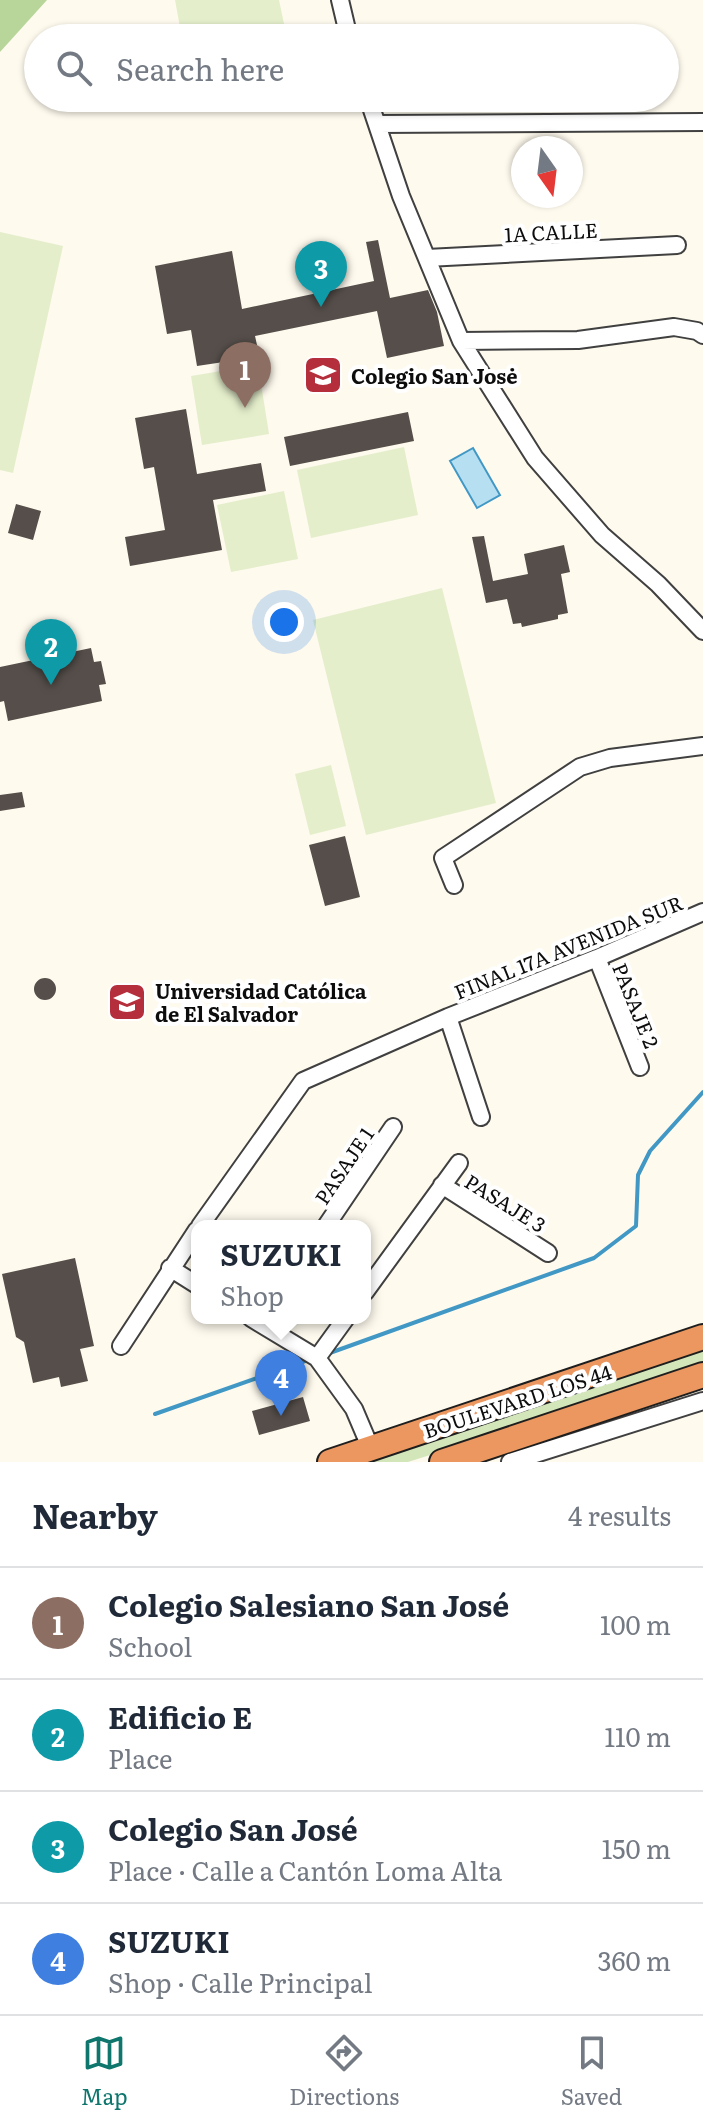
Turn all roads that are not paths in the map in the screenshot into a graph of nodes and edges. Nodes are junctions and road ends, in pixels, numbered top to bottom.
1 (340, 0) edge
2 (346, 24) edge
3 (373, 112) edge
4 (703, 122) edge
5 (377, 124) junction
6 (677, 245) dead end
7 (427, 258) junction
8 (703, 335) edge
9 (461, 341) junction
10 (703, 631) edge
11 (703, 746) edge
12 (454, 885) dead end
13 (703, 912) edge
14 (597, 958) junction
15 (448, 1017) junction
16 (640, 1067) dead end
17 (481, 1117) dead end
18 (393, 1127) dead end
19 (459, 1163) dead end
20 (442, 1185) junction
21 (204, 1220) edge
22 (330, 1220) edge
23 (191, 1238) edge
24 (548, 1253) dead end
25 (170, 1268) junction
26 (191, 1281) edge
27 (371, 1284) edge
28 (264, 1324) edge
29 (342, 1324) edge
30 (703, 1337) edge
31 (121, 1346) dead end
32 (317, 1358) junction
33 (703, 1375) edge
34 (703, 1401) edge
35 (371, 1449) junction
36 (330, 1462) edge
37 (442, 1462) edge
38 (510, 1462) edge

1 - 2 street
3 - 5 street
4 - 5 street
5 - 7 street
6 - 7 street, 1A CALLE
7 - 9 street
8 - 9 street
9 - 10 street
11 - 12 street
13 - 14 street, FINAL 17A AVENIDA SUR
14 - 15 street, FINAL 17A AVENIDA SUR
14 - 16 street, PASAJE 2
15 - 17 street
15 - 21 street, FINAL 17A AVENIDA SUR
18 - 22 street, PASAJE 1
19 - 20 street
20 - 24 street, PASAJE 3
20 - 27 street
23 - 25 street, FINAL 17A AVENIDA SUR
25 - 26 street
25 - 31 street, FINAL 17A AVENIDA SUR
28 - 32 street
29 - 32 street
30 - 35 highway, BOULEVARD LOS 44
32 - 35 street
33 - 37 highway, BOULEVARD LOS 44
34 - 38 street
35 - 36 highway, BOULEVARD LOS 44

